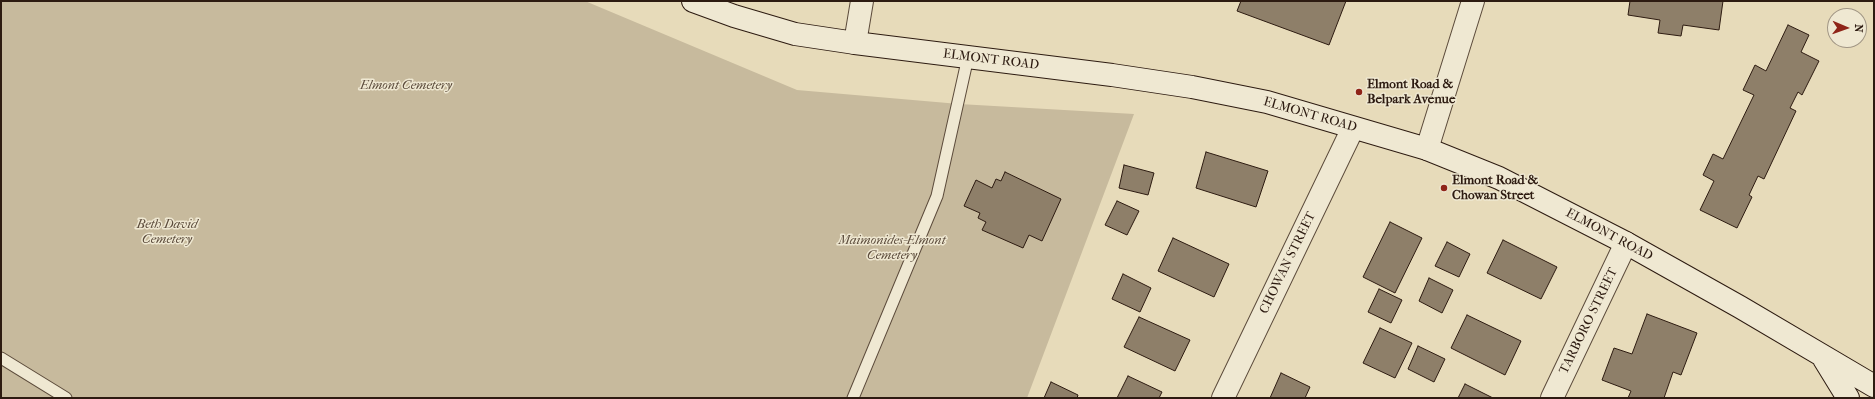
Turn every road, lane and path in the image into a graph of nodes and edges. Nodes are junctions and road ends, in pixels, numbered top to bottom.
1 (693, 1) edge
2 (862, 1) edge
3 (1473, 1) edge
4 (855, 43) junction
5 (968, 57) junction
6 (1352, 128) junction
7 (1427, 149) junction
8 (1626, 243) junction
9 (1824, 358) junction
10 (2, 360) edge
11 (1874, 386) edge
12 (66, 398) edge
13 (853, 398) edge
14 (1223, 398) edge
15 (1552, 398) edge
16 (1848, 398) edge

1 - 4 main road, ELMONT ROAD
2 - 4 main road
3 - 7 main road
4 - 5 main road, ELMONT ROAD
5 - 6 main road, ELMONT ROAD
5 - 13 lane
6 - 7 main road, ELMONT ROAD
6 - 14 main road, CHOWAN STREET
7 - 8 main road, ELMONT ROAD
8 - 9 main road, ELMONT ROAD
8 - 15 main road, TARBORO STREET
9 - 11 main road, ELMONT ROAD
9 - 16 main road
10 - 12 lane

